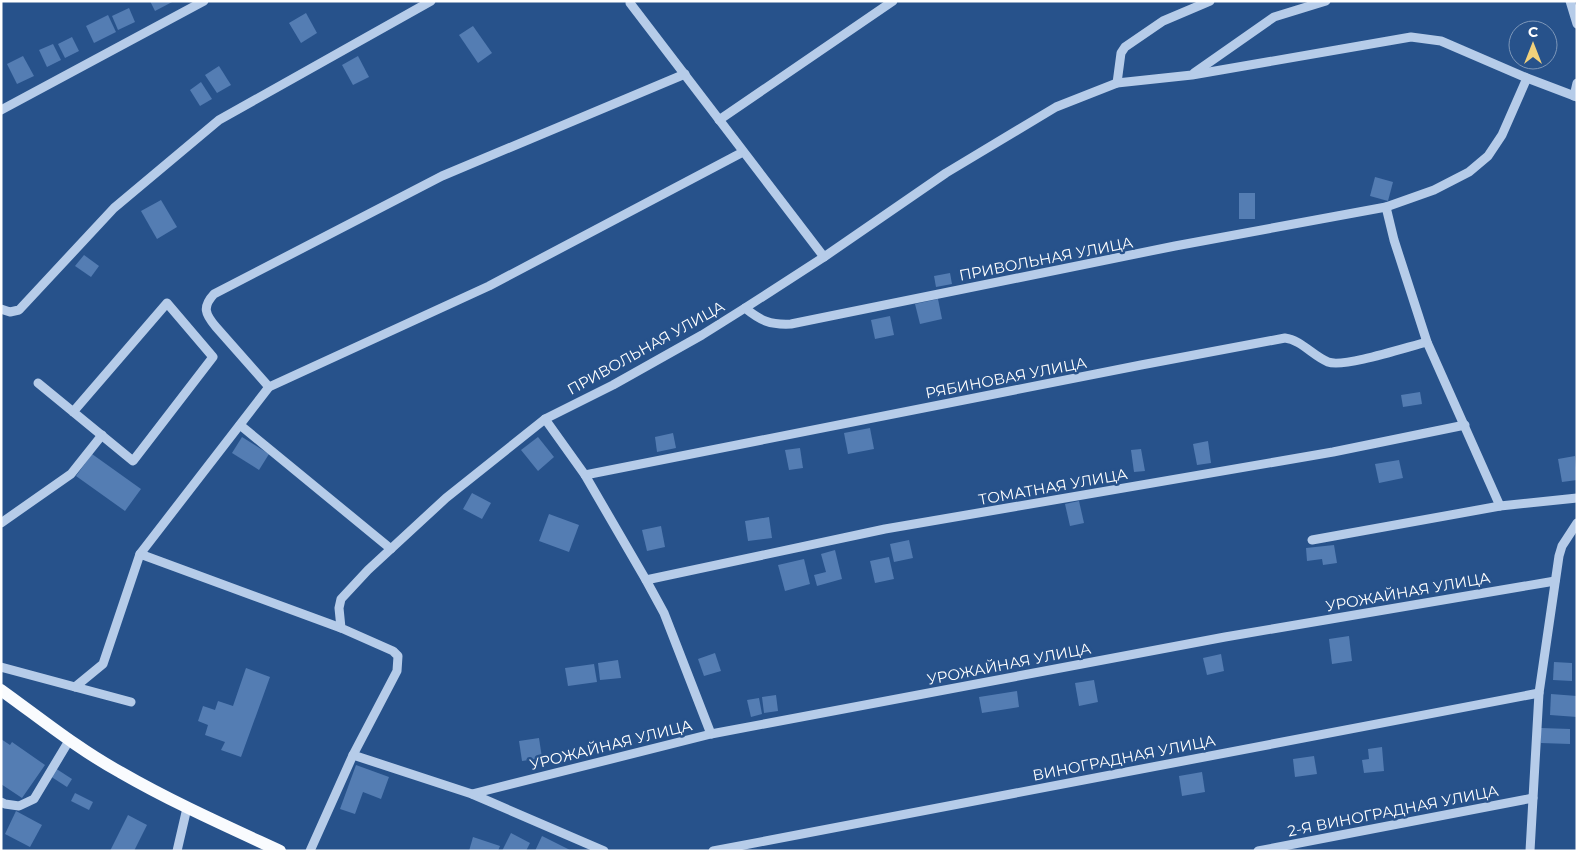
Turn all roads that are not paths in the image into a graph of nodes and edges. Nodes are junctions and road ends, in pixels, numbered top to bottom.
1 (204, 1) edge
2 (431, 1) edge
3 (894, 1) edge
4 (1210, 1) edge
5 (1326, 1) edge
6 (1570, 1) edge
7 (630, 2) edge
8 (1577, 24) edge
9 (685, 74) junction
10 (1192, 75) junction
11 (1527, 78) junction
12 (1117, 83) junction
13 (1577, 83) edge
14 (1576, 96) edge
15 (1, 110) edge
16 (719, 120) junction
17 (743, 152) junction
18 (1386, 207) junction
19 (824, 258) junction
20 (745, 308) junction
21 (1, 309) edge
22 (1426, 342) junction
23 (38, 383) dead end
24 (269, 387) junction
25 (73, 412) junction
26 (545, 419) junction
27 (240, 425) junction
28 (1465, 426) junction
29 (102, 435) junction
30 (585, 475) junction
31 (1577, 498) edge
32 (1500, 506) junction
33 (1, 523) edge
34 (1577, 523) edge
35 (1312, 540) dead end
36 (391, 549) junction
37 (140, 554) junction
38 (646, 580) junction
39 (1555, 581) junction
40 (340, 628) junction
41 (1, 667) edge
42 (75, 687) junction
43 (1, 690) edge
44 (1540, 693) junction
45 (131, 702) dead end
46 (711, 734) junction
47 (70, 739) junction
48 (353, 755) junction
49 (472, 794) junction
50 (1533, 798) junction
51 (1, 802) edge
52 (187, 808) junction
53 (178, 851) edge
54 (280, 851) edge
55 (310, 851) edge
56 (604, 851) edge
57 (713, 851) edge
58 (1258, 851) edge
59 (1530, 851) edge

1 - 15 street
2 - 21 street
3 - 16 street
4 - 12 street
5 - 10 street
6 - 8 street
7 - 9 street
9 - 16 street
9 - 24 street
10 - 11 street
10 - 12 street
11 - 14 street
11 - 18 street, ПРИВОЛЬНАЯ УЛИЦА
12 - 19 street
13 - 14 street
16 - 17 street
17 - 19 street
17 - 24 street
18 - 20 street, ПРИВОЛЬНАЯ УЛИЦА
18 - 22 street
19 - 20 street
20 - 26 street, ПРИВОЛЬНАЯ УЛИЦА
22 - 28 street
22 - 30 street, РЯБИНОВАЯ УЛИЦА
23 - 25 street
24 - 27 street
25 - 29 street
25 - 29 street
26 - 30 street
26 - 36 street, ПРИВОЛЬНАЯ УЛИЦА
27 - 36 street
27 - 37 street
28 - 32 street
28 - 38 street, ТОМАТНАЯ УЛИЦА
29 - 33 street
30 - 38 street
31 - 32 street
32 - 35 street
34 - 39 street
36 - 40 street, ПРИВОЛЬНАЯ УЛИЦА
37 - 40 street
37 - 42 street
38 - 46 street
39 - 44 street
39 - 46 street, УРОЖАЙНАЯ УЛИЦА
40 - 48 street
41 - 42 street
42 - 45 street
43 - 47 main road
44 - 50 street
44 - 57 street, ВИНОГРАДНАЯ УЛИЦА
46 - 49 street, УРОЖАЙНАЯ УЛИЦА
47 - 51 street
47 - 52 main road
48 - 49 street
48 - 55 street
49 - 56 street
50 - 58 street, 2-Я ВИНОГРАДНАЯ УЛИЦА
50 - 59 street
52 - 53 street
52 - 54 main road

